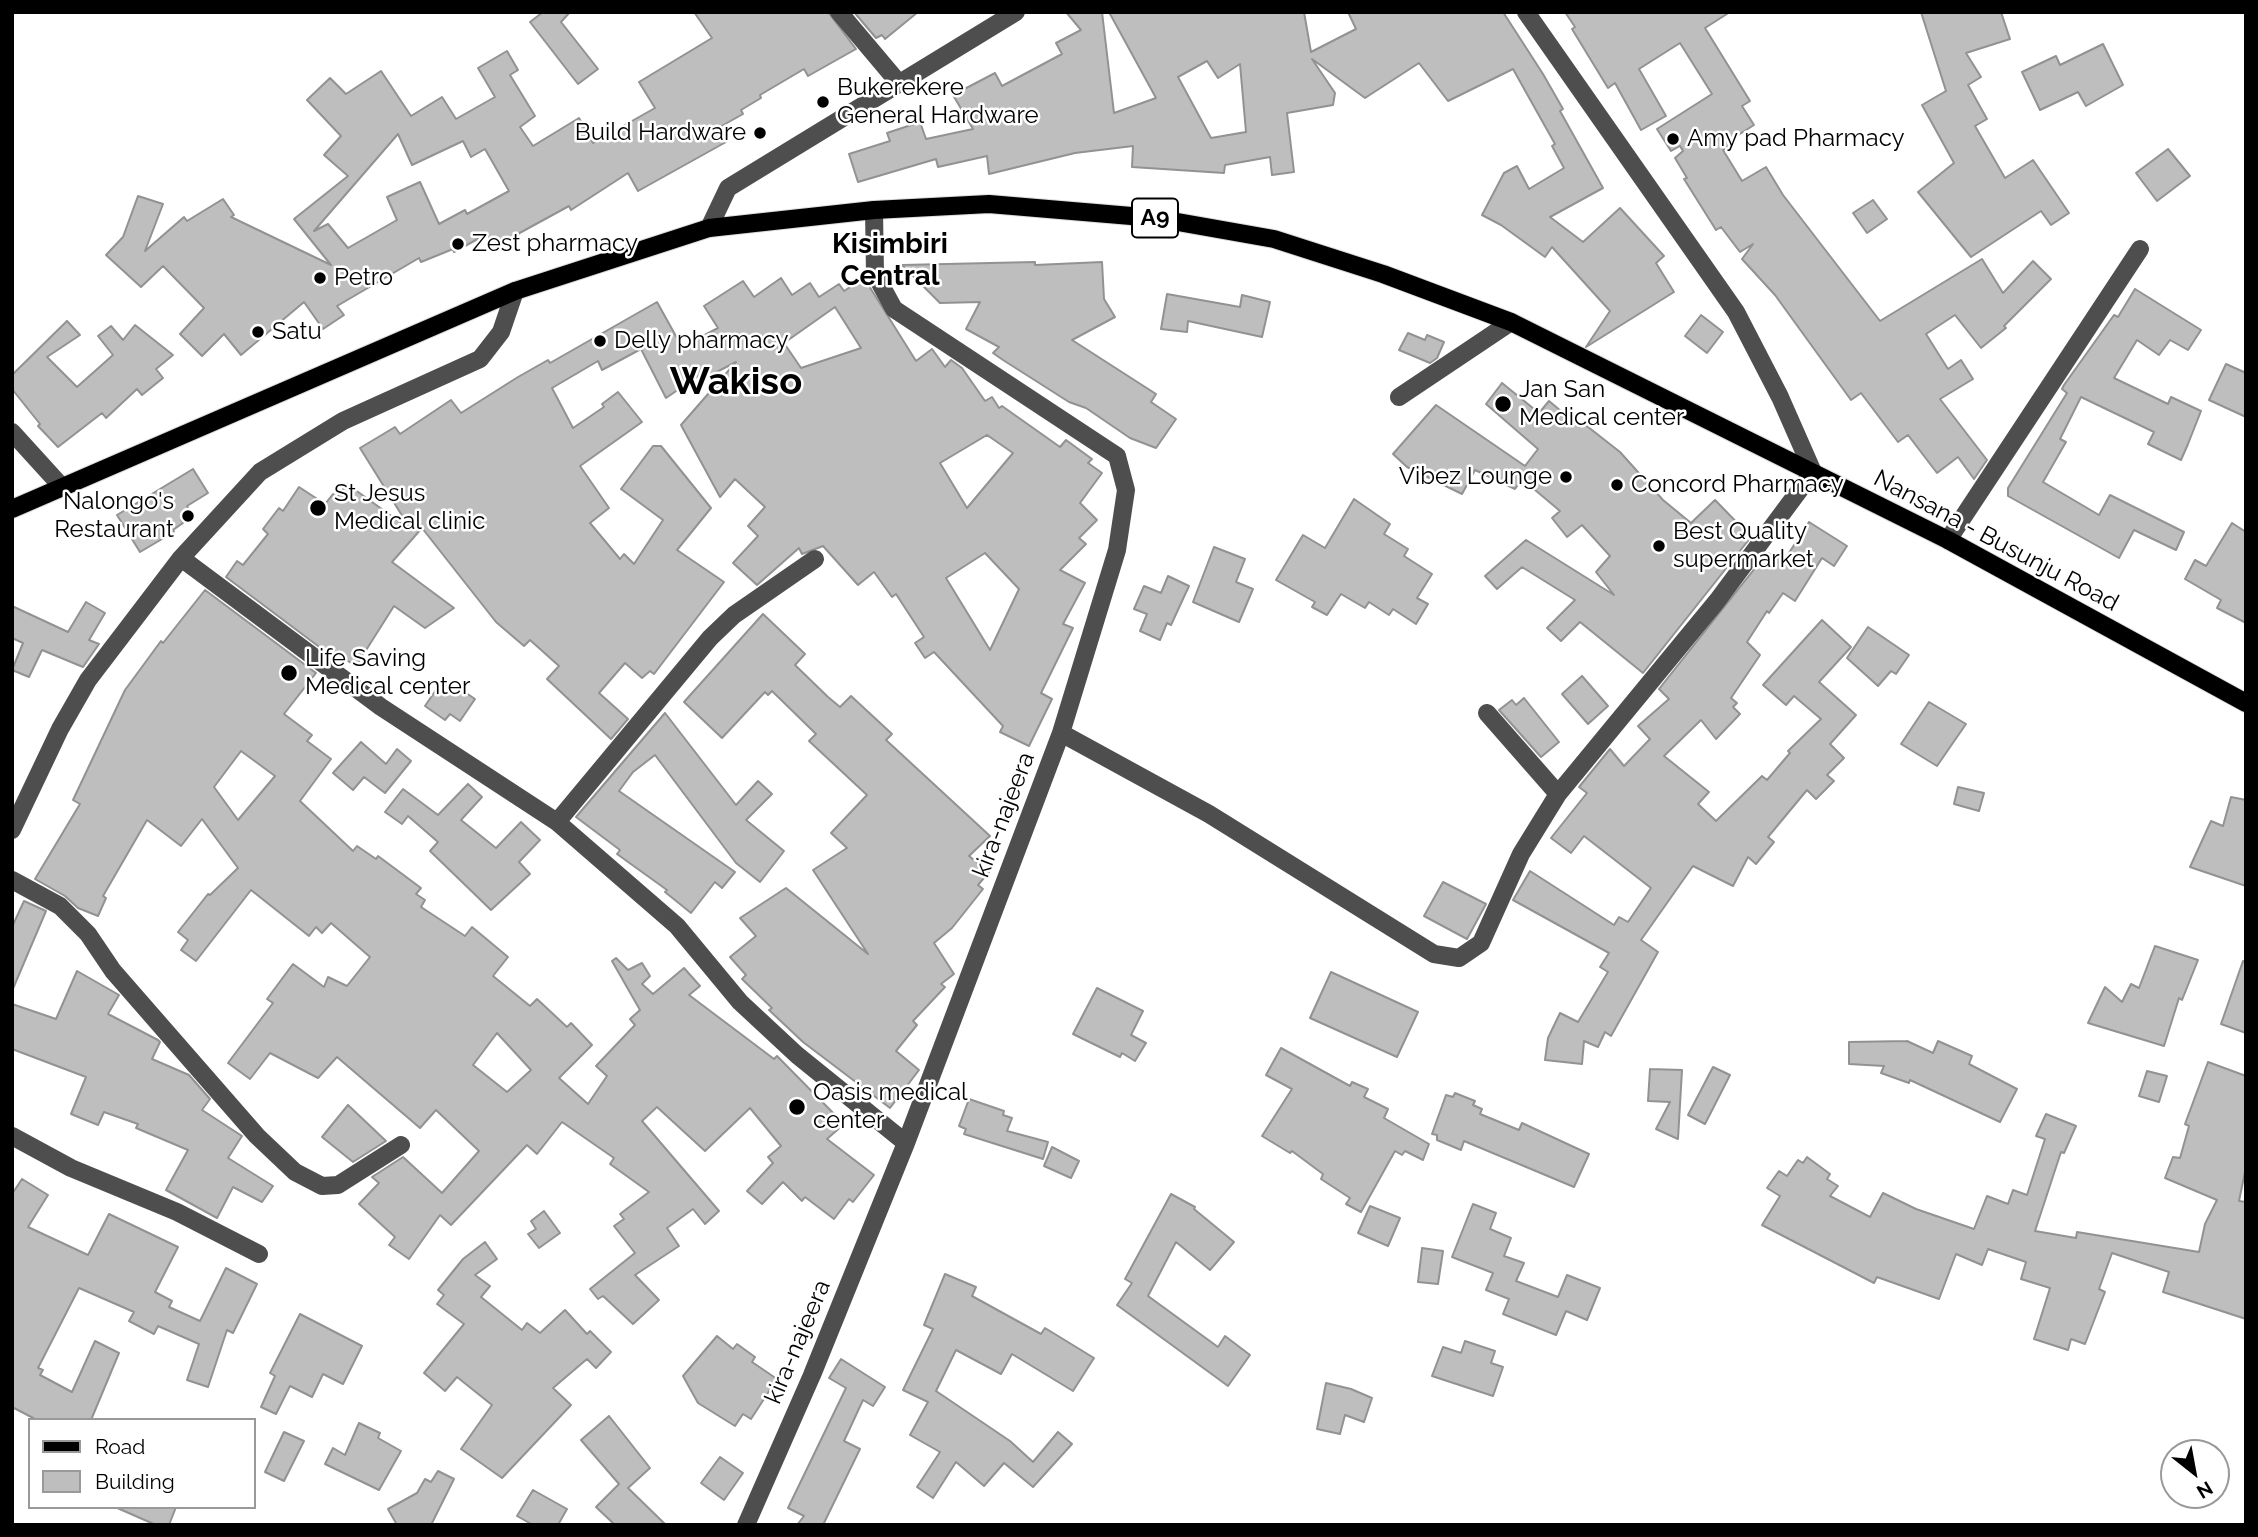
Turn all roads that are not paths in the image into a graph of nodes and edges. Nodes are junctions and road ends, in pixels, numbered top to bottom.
1 (839, 12) edge
2 (1016, 12) edge
3 (1527, 12) edge
4 (898, 82) junction
5 (874, 210) junction
6 (709, 228) junction
7 (2140, 249) dead end
8 (515, 291) junction
9 (1511, 322) junction
10 (1399, 397) dead end
11 (12, 432) edge
12 (1813, 472) junction
13 (62, 487) junction
14 (12, 509) edge
15 (1948, 540) junction
16 (181, 558) junction
17 (815, 559) dead end
18 (2246, 704) edge
19 (1486, 713) dead end
20 (1061, 733) junction
21 (1558, 794) junction
22 (557, 822) junction
23 (12, 830) edge
24 (12, 880) edge
25 (12, 1136) edge
26 (906, 1143) junction
27 (401, 1145) dead end
28 (259, 1254) dead end
29 (746, 1525) edge

1 - 4 street
2 - 4 street
3 - 12 street
4 - 6 street
5 - 6 main road, Nansana - Busunju Road / A9
5 - 9 main road, Nansana - Busunju Road / A9
5 - 20 street, kira-najeera
6 - 8 main road, Nansana - Busunju Road / A9
7 - 15 street
8 - 13 main road, Nansana - Busunju Road / A9
8 - 16 street
9 - 10 street
9 - 12 main road, Nansana - Busunju Road / A9
11 - 13 street
12 - 15 main road, Nansana - Busunju Road / A9
12 - 21 street
13 - 14 main road, Nansana - Busunju Road / A9
15 - 18 main road, Nansana - Busunju Road / A9
16 - 22 street
16 - 23 street
17 - 22 street
19 - 21 street
20 - 21 street
20 - 26 street, kira-najeera
22 - 26 street
24 - 27 street
25 - 28 street
26 - 29 street, kira-najeera

